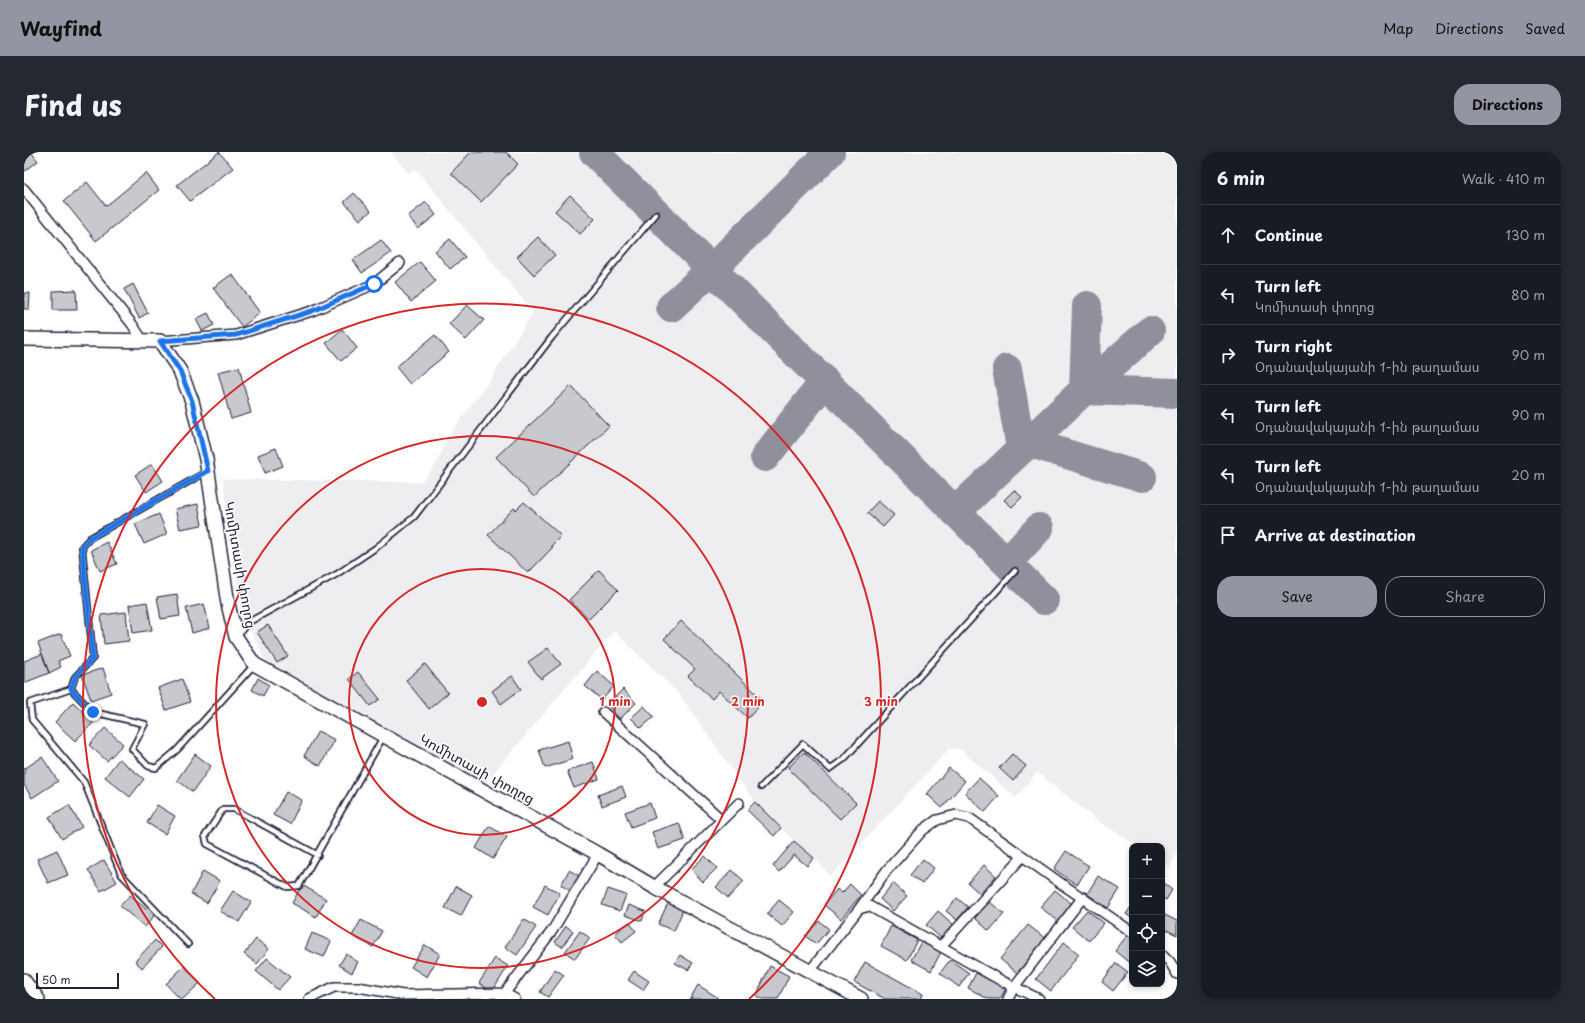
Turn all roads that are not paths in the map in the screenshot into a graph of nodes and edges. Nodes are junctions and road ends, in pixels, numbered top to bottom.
1 (24, 189) edge
2 (656, 214) dead end
3 (400, 263) dead end
4 (24, 339) edge
5 (143, 341) junction
6 (160, 341) junction
7 (208, 471) junction
8 (1015, 571) dead end
9 (236, 637) junction
10 (254, 664) junction
11 (71, 689) junction
12 (603, 712) dead end
13 (383, 736) junction
14 (761, 786) dead end
15 (739, 803) dead end
16 (722, 820) junction
17 (598, 854) junction
18 (318, 855) junction
19 (1023, 856) junction
20 (654, 888) junction
21 (1083, 897) junction
22 (859, 909) junction
23 (1129, 930) edge
24 (188, 944) dead end
25 (941, 946) junction
26 (1165, 957) edge
27 (810, 971) junction
28 (1177, 974) edge
29 (24, 979) edge
30 (1014, 987) junction
31 (502, 996) edge
32 (401, 997) edge
33 (39, 999) edge
34 (309, 999) edge
35 (514, 999) edge
36 (861, 999) edge
37 (1008, 999) edge
38 (1039, 999) edge

1 - 5 street
2 - 9 lane
3 - 6 street
4 - 5 main road
5 - 6 main road
6 - 7 main road, Կոմիտասի փողոց
7 - 9 main road, Կոմիտասի փողոց
7 - 11 lane
8 - 14 lane
9 - 10 main road, Կոմիտասի փողոց
10 - 11 lane
10 - 13 main road, Կոմիտասի փողոց
11 - 24 lane
12 - 16 street
13 - 17 main road, Կոմիտասի փողոց
13 - 18 lane
15 - 16 street
16 - 20 street
17 - 20 main road, Կոմիտասի փողոց
17 - 31 street
18 - 18 lane
19 - 21 street
19 - 22 street
19 - 25 street
20 - 27 main road, Կոմիտասի փողոց
21 - 23 street
21 - 30 street
22 - 25 street
22 - 27 street
25 - 30 street
26 - 28 street
27 - 36 main road, Կոմիտասի փողոց
29 - 33 street
30 - 37 street
30 - 38 street
31 - 32 street
31 - 35 street
32 - 34 street

